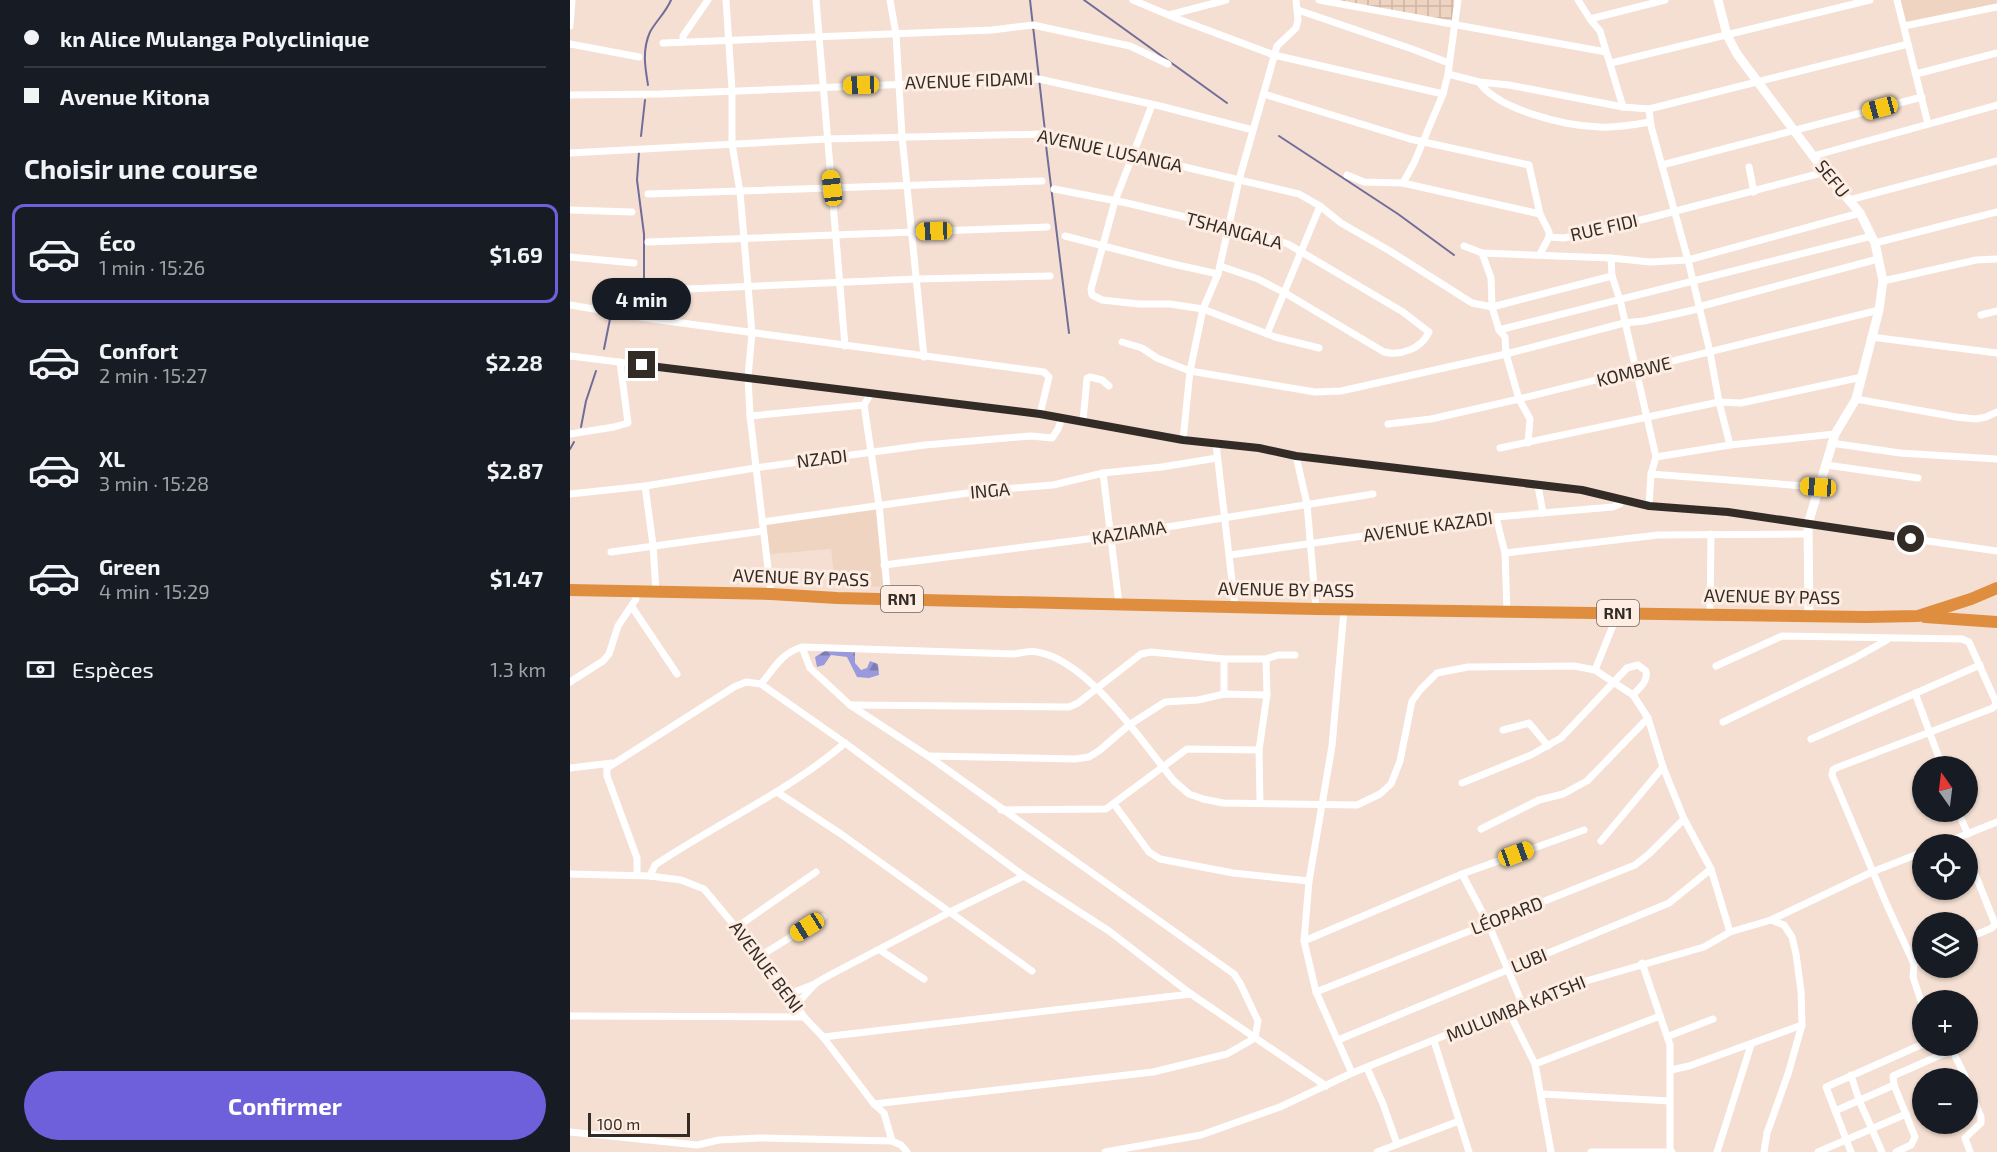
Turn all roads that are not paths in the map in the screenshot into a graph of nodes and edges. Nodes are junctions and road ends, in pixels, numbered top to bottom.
1 (572, 0) edge
2 (708, 0) edge
3 (726, 0) edge
4 (816, 0) edge
5 (890, 0) edge
6 (1226, 0) edge
7 (1296, 0) edge
8 (1319, 0) edge
9 (1458, 0) edge
10 (1578, 0) edge
11 (1665, 0) edge
12 (1718, 0) edge
13 (1870, 0) edge
14 (1897, 0) edge
15 (1136, 1) edge
16 (1997, 7) edge
17 (1298, 10) junction
18 (1169, 15) junction
19 (1590, 19) junction
20 (570, 26) edge
21 (1454, 26) junction
22 (1904, 26) junction
23 (896, 34) junction
24 (1727, 35) junction
25 (819, 37) junction
26 (729, 40) junction
27 (683, 42) junction
28 (663, 43) dead end
29 (1908, 44) junction
30 (570, 45) edge
31 (1606, 52) junction
32 (1997, 53) edge
33 (1274, 55) junction
34 (639, 57) dead end
35 (1449, 63) junction
36 (1611, 63) junction
37 (1168, 64) dead end
38 (1448, 74) junction
39 (1916, 74) junction
40 (1756, 81) junction
41 (1479, 82) junction
42 (899, 84) junction
43 (824, 87) junction
44 (732, 90) junction
45 (1264, 94) junction
46 (1443, 94) junction
47 (570, 95) edge
48 (1922, 97) junction
49 (1152, 105) junction
50 (1997, 105) edge
51 (1623, 107) junction
52 (1649, 109) junction
53 (1650, 122) junction
54 (1928, 124) junction
55 (1253, 130) junction
56 (1794, 130) junction
57 (902, 136) junction
58 (827, 139) junction
59 (1421, 142) junction
60 (732, 144) junction
61 (570, 153) edge
62 (1132, 154) junction
63 (1814, 156) junction
64 (1997, 161) edge
65 (1662, 165) junction
66 (1749, 167) dead end
67 (1824, 172) junction
68 (1347, 175) dead end
69 (1239, 180) junction
70 (1042, 181) dead end
71 (1403, 183) junction
72 (908, 185) junction
73 (832, 188) junction
74 (1054, 189) dead end
75 (740, 192) junction
76 (1754, 192) junction
77 (648, 194) dead end
78 (1850, 200) junction
79 (1115, 201) junction
80 (1320, 206) junction
81 (570, 210) edge
82 (1674, 211) junction
83 (632, 212) dead end
84 (1997, 212) edge
85 (1860, 213) junction
86 (1540, 214) junction
87 (1047, 227) dead end
88 (1229, 229) junction
89 (912, 231) junction
90 (836, 235) junction
91 (1065, 236) dead end
92 (1549, 237) junction
93 (1873, 239) junction
94 (744, 240) junction
95 (648, 242) dead end
96 (1104, 246) junction
97 (1464, 246) dead end
98 (1301, 252) junction
99 (1482, 253) junction
100 (1540, 254) junction
101 (570, 257) edge
102 (1611, 258) junction
103 (1878, 259) junction
104 (1997, 259) edge
105 (1688, 260) junction
106 (634, 263) dead end
107 (1220, 266) junction
108 (1218, 274) junction
109 (1050, 276) dead end
110 (1612, 276) junction
111 (916, 279) junction
112 (1883, 281) junction
113 (840, 283) junction
114 (1692, 283) junction
115 (749, 287) junction
116 (664, 290) dead end
117 (1285, 293) junction
118 (1620, 300) junction
119 (570, 305) edge
120 (1492, 307) junction
121 (1203, 309) junction
122 (1698, 309) junction
123 (1879, 310) junction
124 (1997, 311) edge
125 (1980, 315) dead end
126 (1624, 323) junction
127 (1499, 330) junction
128 (752, 333) junction
129 (1267, 334) junction
130 (1871, 337) junction
131 (1122, 342) dead end
132 (844, 346) junction
133 (1319, 348) dead end
134 (1710, 352) junction
135 (1997, 352) edge
136 (1506, 354) junction
137 (570, 356) edge
138 (924, 357) junction
139 (620, 362) junction
140 (1190, 371) junction
141 (1636, 372) junction
142 (748, 377) junction
143 (1862, 377) junction
144 (1109, 386) dead end
145 (871, 393) junction
146 (1519, 399) junction
147 (1856, 399) junction
148 (1719, 402) junction
149 (864, 405) junction
150 (1997, 412) edge
151 (1040, 414) junction
152 (750, 416) junction
153 (1062, 418) junction
154 (1648, 418) junction
155 (1083, 421) junction
156 (1388, 424) dead end
157 (570, 434) edge
158 (1833, 438) junction
159 (1183, 440) junction
160 (1528, 443) junction
161 (1216, 444) junction
162 (1730, 445) junction
163 (1500, 448) dead end
164 (872, 453) junction
165 (1296, 456) junction
166 (1656, 457) junction
167 (1217, 458) junction
168 (1997, 459) edge
169 (1826, 465) junction
170 (755, 468) junction
171 (1103, 473) junction
172 (1651, 474) junction
173 (1918, 478) dead end
174 (645, 486) junction
175 (1538, 486) junction
176 (1818, 487) junction
177 (570, 494) edge
178 (1373, 494) dead end
179 (1619, 498) junction
180 (1307, 504) junction
181 (879, 505) junction
182 (1649, 506) junction
183 (1544, 513) junction
184 (1226, 517) junction
185 (1496, 517) junction
186 (762, 522) junction
187 (1808, 524) junction
188 (763, 531) junction
189 (1711, 534) junction
190 (1808, 534) junction
191 (1111, 536) junction
192 (1312, 543) junction
193 (653, 545) junction
194 (1997, 551) edge
195 (611, 552) dead end
196 (1505, 553) junction
197 (1230, 555) junction
198 (884, 565) junction
199 (1997, 588) edge
200 (570, 590) edge
201 (626, 592) junction
202 (656, 592) junction
203 (771, 594) junction
204 (888, 598) junction
205 (1119, 604) junction
206 (632, 607) junction
207 (1235, 607) junction
208 (1316, 609) junction
209 (1344, 609) junction
210 (1507, 612) junction
211 (1618, 613) junction
212 (1710, 614) junction
213 (1809, 615) junction
214 (1918, 616) junction
215 (1997, 622) edge
216 (1889, 638) junction
217 (802, 647) junction
218 (1295, 655) dead end
219 (1224, 658) junction
220 (1266, 659) junction
221 (1980, 665) junction
222 (1716, 666) dead end
223 (1595, 670) junction
224 (677, 674) dead end
225 (570, 682) edge
226 (1613, 682) junction
227 (761, 684) junction
228 (1096, 688) junction
229 (1915, 693) junction
230 (1224, 694) junction
231 (1267, 695) junction
232 (1633, 695) junction
233 (1996, 700) edge
234 (850, 705) junction
235 (1648, 718) junction
236 (1723, 722) dead end
237 (1129, 725) junction
238 (1503, 730) dead end
239 (1929, 731) junction
240 (1811, 739) dead end
241 (845, 743) junction
242 (1548, 746) junction
243 (1259, 750) junction
244 (928, 756) junction
245 (1938, 756) edge
246 (612, 763) junction
247 (1162, 767) junction
248 (1663, 767) junction
249 (570, 768) edge
250 (1462, 783) dead end
251 (777, 792) junction
252 (1260, 802) junction
253 (1114, 804) junction
254 (1321, 806) junction
255 (1001, 810) junction
256 (1684, 819) junction
257 (1963, 822) edge
258 (1997, 822) edge
259 (1481, 830) dead end
260 (1584, 830) dead end
261 (1968, 834) joint
262 (1601, 840) dead end
263 (1912, 856) edge
264 (1711, 869) junction
265 (816, 872) dead end
266 (1872, 872) junction
267 (570, 874) edge
268 (1462, 874) junction
269 (638, 875) junction
270 (650, 876) junction
271 (1024, 876) junction
272 (1309, 881) junction
273 (1978, 881) edge
274 (948, 913) junction
275 (823, 917) dead end
276 (1772, 920) junction
277 (1488, 923) junction
278 (737, 927) junction
279 (1730, 932) junction
280 (1978, 934) edge
281 (1304, 941) junction
282 (880, 950) junction
283 (760, 956) junction
284 (1912, 960) edge
285 (1642, 963) junction
286 (1509, 970) junction
287 (1032, 971) dead end
288 (924, 979) dead end
289 (816, 983) junction
290 (1316, 992) junction
291 (789, 994) junction
292 (1191, 994) junction
293 (1522, 1003) junction
294 (796, 1005) junction
295 (1508, 1010) junction
296 (570, 1016) edge
297 (1660, 1016) junction
298 (804, 1017) junction
299 (1713, 1019) dead end
300 (1802, 1025) junction
301 (1669, 1036) junction
302 (823, 1037) junction
303 (1255, 1038) junction
304 (1338, 1040) junction
305 (1434, 1041) junction
306 (1751, 1045) junction
307 (1912, 1049) edge
308 (1929, 1056) edge
309 (1535, 1064) junction
310 (1367, 1068) junction
311 (1671, 1070) junction
312 (1352, 1073) junction
313 (1851, 1075) junction
314 (1894, 1085) junction
315 (1326, 1086) junction
316 (1542, 1094) junction
317 (1859, 1100) junction
318 (1670, 1101) junction
319 (874, 1104) junction
320 (1835, 1110) junction
321 (1978, 1110) edge
322 (1906, 1114) junction
323 (1459, 1121) junction
324 (1978, 1126) edge
325 (1871, 1128) junction
326 (570, 1132) edge
327 (1969, 1134) edge
328 (1846, 1140) junction
329 (892, 1141) junction
330 (1397, 1144) junction
331 (697, 1146) junction
332 (703, 1152) edge
333 (907, 1152) edge
334 (1105, 1152) edge
335 (1377, 1152) edge
336 (1469, 1152) edge
337 (1551, 1152) edge
338 (1592, 1152) edge
339 (1614, 1152) edge
340 (1671, 1152) edge
341 (1717, 1152) edge
342 (1764, 1152) edge
343 (1820, 1152) edge
344 (1851, 1152) edge
345 (1882, 1152) edge
346 (1896, 1152) edge
347 (1970, 1152) edge

1 - 20 street
2 - 27 street
3 - 26 street
4 - 25 street
5 - 23 street
6 - 18 street
7 - 17 street
8 - 21 street
9 - 21 street
10 - 19 street
11 - 19 street
12 - 24 street, SEFU
13 - 24 street
14 - 22 street
15 - 18 street
16 - 22 street
17 - 33 street
17 - 35 street
18 - 33 street
19 - 31 street
21 - 31 street
21 - 35 street
22 - 29 street
23 - 25 street
23 - 37 street
23 - 42 street
24 - 36 street
24 - 40 street, SEFU
25 - 26 street
25 - 43 street
26 - 27 street
26 - 44 street
27 - 28 street
29 - 39 street
29 - 40 street
30 - 34 street
31 - 36 street
32 - 39 street
33 - 45 street
33 - 46 street
35 - 38 street
36 - 51 street
38 - 41 street
38 - 46 street
39 - 48 street
40 - 52 street
40 - 56 street, SEFU
41 - 51 street
41 - 53 street
42 - 43 street, AVENUE FIDAMI
42 - 49 street, AVENUE FIDAMI
42 - 57 street
43 - 44 street, AVENUE FIDAMI
43 - 58 street
44 - 47 street, AVENUE FIDAMI
44 - 60 street
45 - 55 street
45 - 59 street, RUE FIDI
46 - 59 street
48 - 54 street
48 - 56 street
49 - 55 street, AVENUE FIDAMI
49 - 62 street
50 - 54 street
51 - 52 street
52 - 53 street
53 - 65 street
54 - 63 street
55 - 69 street
56 - 63 street, SEFU
56 - 65 street
57 - 58 street, AVENUE LUSANGA
57 - 62 street, AVENUE LUSANGA
57 - 72 street
58 - 60 street, AVENUE LUSANGA
58 - 73 street
59 - 71 street
59 - 86 street, RUE FIDI
60 - 61 street, AVENUE LUSANGA
60 - 75 street
62 - 69 street, AVENUE LUSANGA
62 - 79 street
63 - 67 street, SEFU
64 - 78 street
65 - 82 street
66 - 76 street
67 - 76 street, RUE FIDI
67 - 78 street, SEFU
68 - 71 street
69 - 80 street, AVENUE LUSANGA
69 - 88 street
70 - 72 street
71 - 86 street
72 - 73 street
72 - 89 street
73 - 75 street
73 - 90 street
74 - 79 street, TSHANGALA
75 - 77 street
75 - 94 street
76 - 82 street, RUE FIDI
78 - 85 street, SEFU
79 - 88 street, TSHANGALA
79 - 96 street
80 - 98 street
80 - 120 street, AVENUE LUSANGA
81 - 83 street
82 - 92 street, RUE FIDI
82 - 105 street
84 - 93 street
85 - 93 street, SEFU
85 - 105 street
86 - 92 street, RUE FIDI
87 - 89 street
88 - 98 street, TSHANGALA
88 - 107 street
89 - 90 street
89 - 111 street
90 - 94 street
90 - 113 street
91 - 96 street
92 - 100 street
93 - 103 street, SEFU
93 - 114 street
94 - 95 street
94 - 115 street
96 - 108 street
96 - 121 street
97 - 99 street
98 - 117 street
98 - 117 street, TSHANGALA
99 - 100 street
99 - 120 street
100 - 102 street
101 - 106 street
102 - 105 street
102 - 110 street
103 - 112 street, SEFU
103 - 122 street
104 - 112 street
105 - 114 street
107 - 108 street
107 - 117 street
108 - 121 street
109 - 111 street
110 - 118 street
110 - 120 street
111 - 113 street
111 - 138 street
112 - 123 street, SEFU
113 - 115 street
113 - 132 street
114 - 118 street
114 - 122 street
115 - 116 street
115 - 128 street
117 - 129 street
118 - 126 street
118 - 127 street
119 - 128 street
120 - 127 street
121 - 129 street
121 - 140 street
122 - 126 street
122 - 134 street
123 - 130 street, SEFU
123 - 134 street, KOMBWE
124 - 125 street
126 - 136 street
126 - 141 street
127 - 136 street
128 - 132 street
128 - 142 street
129 - 133 street
130 - 135 street
130 - 143 street, SEFU
131 - 140 street
132 - 138 street
134 - 141 street, KOMBWE
134 - 148 street
136 - 140 street
136 - 146 street
137 - 139 street
138 - 151 street
139 - 142 street
139 - 157 street
140 - 159 street
141 - 146 street, KOMBWE
141 - 154 street
142 - 145 street
142 - 152 street
143 - 147 street, SEFU
143 - 148 street
144 - 155 street
145 - 149 street
145 - 151 street
146 - 156 street, KOMBWE
146 - 160 street
147 - 150 street
147 - 158 street, SEFU
148 - 154 street
148 - 162 street
149 - 152 street
149 - 164 street
151 - 153 street
152 - 170 street
153 - 155 street
153 - 164 street, NZADI
154 - 160 street
154 - 166 street
155 - 159 street
158 - 162 street
158 - 168 street
158 - 169 street, SEFU
159 - 161 street
160 - 163 street
161 - 165 street
161 - 167 street
162 - 166 street
164 - 170 street, NZADI
164 - 181 street
165 - 175 street
165 - 180 street
166 - 172 street
167 - 171 street, INGA
167 - 184 street
169 - 173 street
169 - 176 street, SEFU
170 - 174 street, NZADI
170 - 186 street
171 - 181 street, INGA
171 - 191 street
172 - 176 street
172 - 182 street
174 - 177 street, NZADI
174 - 193 street
175 - 179 street
175 - 183 street
176 - 187 street, SEFU
178 - 180 street, KAZIAMA
179 - 182 street
179 - 183 street, AVENUE KAZADI
180 - 184 street, KAZIAMA
180 - 192 street
181 - 186 street, INGA
181 - 198 street
182 - 187 street
183 - 185 street, AVENUE KAZADI
184 - 191 street, KAZIAMA
184 - 197 street
185 - 192 street, AVENUE KAZADI
185 - 196 street
186 - 188 street
187 - 190 street, SEFU
187 - 194 street
188 - 193 street
188 - 203 street
189 - 190 street
189 - 196 street
189 - 212 street
190 - 213 street, SEFU
191 - 198 street, KAZIAMA
191 - 205 street
192 - 197 street, AVENUE KAZADI
192 - 208 street
193 - 195 street
193 - 202 street
196 - 210 street
197 - 207 street
198 - 204 street
199 - 214 highway, AVENUE BY PASS / RN1
200 - 201 highway, AVENUE BY PASS / RN1
201 - 202 highway, AVENUE BY PASS / RN1
201 - 206 street
202 - 203 highway, AVENUE BY PASS / RN1
203 - 204 highway, AVENUE BY PASS / RN1
204 - 205 highway, AVENUE BY PASS / RN1
205 - 207 highway, AVENUE BY PASS / RN1
206 - 224 street
206 - 225 street
207 - 208 highway, AVENUE BY PASS / RN1
208 - 209 highway, AVENUE BY PASS / RN1
209 - 210 highway, AVENUE BY PASS / RN1
209 - 254 street
210 - 211 highway, AVENUE BY PASS / RN1
211 - 212 highway, AVENUE BY PASS / RN1
211 - 223 street
212 - 213 highway, AVENUE BY PASS / RN1
213 - 214 highway, AVENUE BY PASS / RN1
214 - 215 highway
216 - 221 street
216 - 222 street
216 - 236 street
217 - 227 street
217 - 228 street
217 - 234 street
218 - 220 street
219 - 220 street
219 - 228 street
219 - 230 street
220 - 231 street
221 - 229 street
221 - 233 street
223 - 226 street
223 - 254 street
226 - 232 street
226 - 232 street
226 - 242 street
227 - 241 street
227 - 246 street
228 - 234 street
228 - 237 street
229 - 239 street
229 - 240 street
230 - 231 street
230 - 237 street
231 - 243 street
232 - 235 street
233 - 239 street
234 - 244 street
235 - 248 street
235 - 259 street
237 - 244 street
237 - 247 street
238 - 242 street
239 - 245 street
239 - 266 street
241 - 251 street
241 - 271 street
242 - 250 street
243 - 247 street
243 - 252 street
244 - 255 street
246 - 249 street
246 - 269 street
247 - 252 street
247 - 253 street
248 - 256 street
248 - 262 street
251 - 270 street
251 - 274 street
252 - 254 street
253 - 255 street
253 - 272 street
254 - 272 street
255 - 303 street
256 - 264 street
256 - 277 street, LÉOPARD
257 - 261 street
258 - 261 street
260 - 268 street
263 - 266 street, MULUMBA KATSHI
264 - 279 street
264 - 286 street, LUBI
265 - 278 street
266 - 276 street, MULUMBA KATSHI
266 - 284 street
267 - 269 street, AVENUE BENI
268 - 277 street
268 - 281 street
269 - 270 street, AVENUE BENI
270 - 278 street, AVENUE BENI
271 - 274 street
271 - 292 street
272 - 281 street
273 - 280 street
274 - 282 street
274 - 287 street
275 - 283 street
276 - 279 street, MULUMBA KATSHI
276 - 300 street
277 - 286 street
277 - 290 street, LÉOPARD
278 - 283 street, AVENUE BENI
279 - 285 street, MULUMBA KATSHI
281 - 290 street
282 - 288 street
282 - 289 street
283 - 291 street, AVENUE BENI
285 - 293 street, MULUMBA KATSHI
285 - 297 street
286 - 293 street
286 - 304 street, LUBI
289 - 291 street
289 - 294 street
290 - 304 street
291 - 294 street, AVENUE BENI
292 - 302 street
292 - 303 street
293 - 295 street, MULUMBA KATSHI
294 - 298 street, AVENUE BENI
295 - 305 street, MULUMBA KATSHI
295 - 309 street
296 - 298 street
297 - 301 street
297 - 309 street
298 - 302 street, AVENUE BENI
299 - 301 street
300 - 306 street
300 - 342 street
301 - 311 street
302 - 319 street, AVENUE BENI
303 - 315 street
303 - 319 street
304 - 312 street
305 - 310 street, MULUMBA KATSHI
305 - 323 street
306 - 311 street
306 - 341 street
307 - 313 street
308 - 314 street
309 - 316 street
310 - 312 street, MULUMBA KATSHI
310 - 330 street
311 - 318 street
312 - 315 street, MULUMBA KATSHI
313 - 317 street
313 - 320 street
314 - 317 street
314 - 322 street
315 - 334 street, MULUMBA KATSHI
316 - 318 street
316 - 337 street
317 - 320 street
317 - 325 street
318 - 340 street
319 - 329 street, AVENUE BENI
320 - 328 street
321 - 324 street
322 - 325 street
322 - 346 street
323 - 330 street
323 - 336 street
325 - 328 street
325 - 345 street
326 - 331 street
327 - 347 street
328 - 343 street
328 - 344 street
329 - 331 street
329 - 333 street
330 - 335 street
331 - 332 street
338 - 339 street
339 - 340 street

